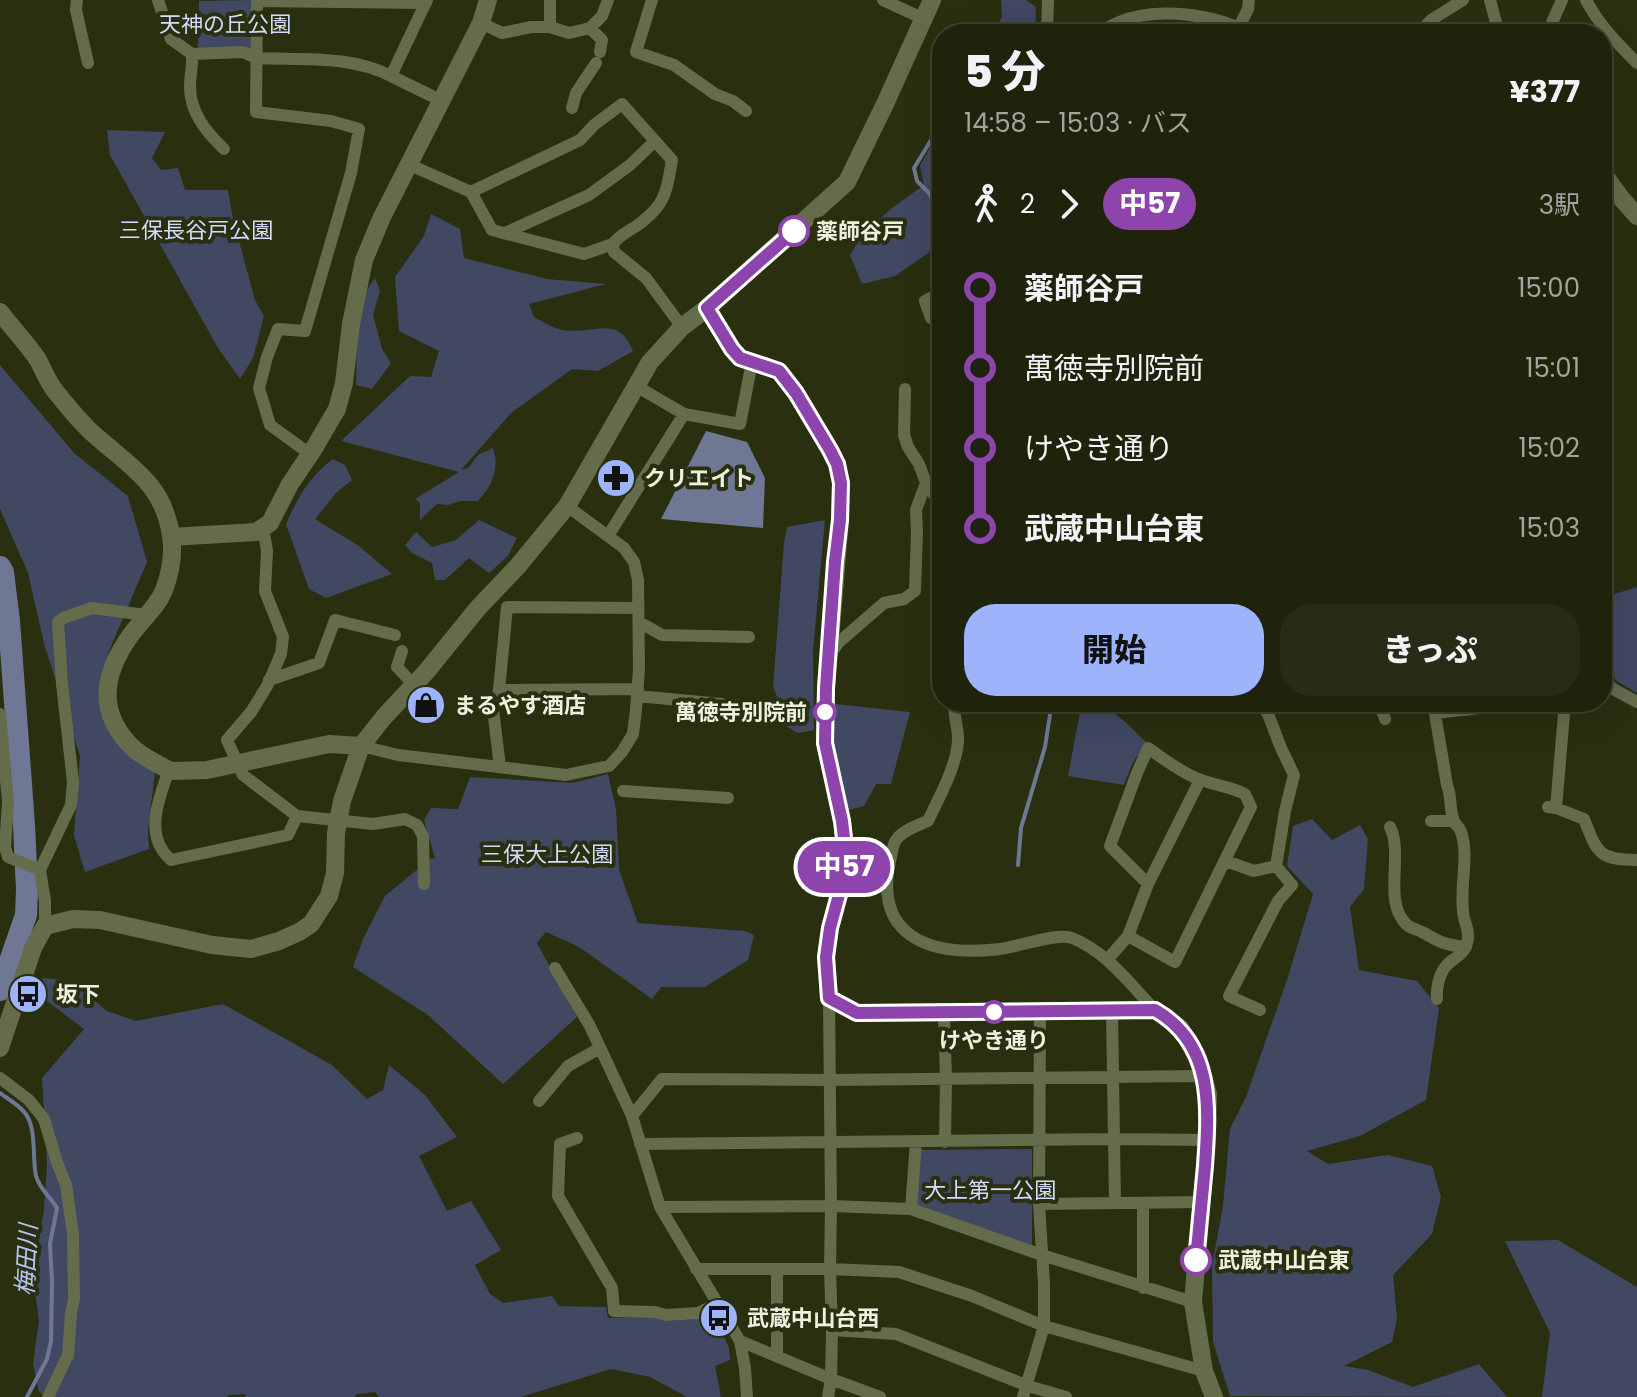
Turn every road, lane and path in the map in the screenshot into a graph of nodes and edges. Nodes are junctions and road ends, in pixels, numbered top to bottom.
1 (77, 0) edge
2 (158, 0) edge
3 (257, 0) edge
4 (488, 0) edge
5 (550, 0) edge
6 (608, 0) edge
7 (652, 0) edge
8 (883, 0) edge
9 (932, 0) edge
10 (1048, 0) edge
11 (1249, 0) edge
12 (1463, 0) edge
13 (1490, 0) edge
14 (1562, 0) edge
15 (1586, 0) edge
16 (426, 1) edge
17 (924, 19) junction
18 (481, 23) junction
19 (1047, 24) edge
20 (1115, 24) edge
21 (1229, 24) edge
22 (1240, 24) edge
23 (1427, 24) edge
24 (1496, 24) edge
25 (1551, 24) edge
26 (1599, 24) edge
27 (550, 27) junction
28 (590, 28) junction
29 (1612, 37) edge
30 (192, 54) junction
31 (256, 58) junction
32 (88, 63) dead end
33 (1637, 63) edge
34 (391, 76) junction
35 (442, 101) junction
36 (572, 108) dead end
37 (746, 111) dead end
38 (655, 141) junction
39 (224, 149) dead end
40 (410, 165) junction
41 (1612, 186) edge
42 (471, 192) junction
43 (1637, 216) edge
44 (505, 233) junction
45 (613, 244) junction
46 (932, 297) edge
47 (707, 308) junction
48 (0, 312) edge
49 (932, 318) edge
50 (682, 327) junction
51 (752, 362) junction
52 (636, 386) junction
53 (905, 389) dead end
54 (684, 414) junction
55 (310, 454) junction
56 (926, 483) junction
57 (932, 492) edge
58 (567, 506) junction
59 (263, 527) junction
60 (608, 536) junction
61 (171, 537) junction
62 (146, 615) junction
63 (638, 615) junction
64 (395, 635) dead end
65 (749, 637) dead end
66 (402, 651) dead end
67 (829, 657) junction
68 (269, 680) junction
69 (414, 685) junction
70 (1612, 688) edge
71 (499, 690) junction
72 (637, 693) junction
73 (1637, 702) edge
74 (754, 707) dead end
75 (954, 712) edge
76 (1266, 712) edge
77 (1383, 712) edge
78 (1435, 712) edge
79 (1564, 712) edge
80 (0, 714) edge
81 (1385, 719) dead end
82 (361, 746) junction
83 (500, 767) junction
84 (169, 770) junction
85 (1200, 780) junction
86 (623, 791) dead end
87 (728, 798) dead end
88 (297, 816) junction
89 (1431, 821) dead end
90 (1454, 821) junction
91 (1390, 827) dead end
92 (1637, 860) edge
93 (1226, 861) junction
94 (1276, 866) junction
95 (40, 870) junction
96 (424, 884) dead end
97 (1148, 884) junction
98 (45, 926) junction
99 (1128, 936) junction
100 (1466, 947) junction
101 (1107, 960) junction
102 (555, 968) dead end
103 (829, 998) junction
104 (1437, 999) dead end
105 (1155, 1010) junction
106 (1260, 1010) dead end
107 (1112, 1011) junction
108 (944, 1012) junction
109 (1040, 1012) junction
110 (0, 1048) edge
111 (600, 1048) junction
112 (1203, 1076) junction
113 (1113, 1077) junction
114 (0, 1078) edge
115 (1041, 1078) junction
116 (946, 1079) junction
117 (830, 1080) junction
118 (539, 1101) dead end
119 (632, 1116) junction
120 (577, 1138) dead end
121 (1114, 1139) junction
122 (1207, 1140) junction
123 (1039, 1141) junction
124 (830, 1142) junction
125 (916, 1142) junction
126 (945, 1142) junction
127 (640, 1144) junction
128 (1202, 1202) junction
129 (1115, 1203) junction
130 (1039, 1204) junction
131 (1143, 1204) junction
132 (831, 1206) junction
133 (660, 1207) junction
134 (911, 1209) junction
135 (1042, 1255) junction
136 (696, 1269) junction
137 (777, 1269) junction
138 (830, 1269) junction
139 (1143, 1288) junction
140 (1193, 1302) junction
141 (717, 1304) junction
142 (1044, 1326) junction
143 (832, 1330) junction
144 (740, 1341) junction
145 (777, 1356) junction
146 (1204, 1371) junction
147 (831, 1379) junction
148 (1026, 1391) edge
149 (48, 1397) edge
150 (747, 1397) edge
151 (828, 1397) edge
152 (880, 1397) edge
153 (1066, 1397) edge
154 (1214, 1397) edge

1 - 32 street
2 - 30 street
3 - 16 street
3 - 31 street
4 - 18 street
5 - 27 street
6 - 28 street
7 - 37 street
8 - 17 street
9 - 17 street
10 - 19 street
11 - 22 street
12 - 23 street
13 - 24 street
14 - 25 street
15 - 26 street
16 - 34 street
17 - 47 street
18 - 27 street
18 - 35 street
20 - 21 street
27 - 28 street
28 - 36 street
29 - 33 street
30 - 31 street
30 - 39 street
31 - 34 street
31 - 55 street
34 - 35 street
35 - 40 street
38 - 42 street
38 - 44 street
38 - 45 street
40 - 42 street
40 - 55 street
41 - 43 street
42 - 44 street
44 - 45 street
45 - 50 street
46 - 49 street
47 - 50 street
47 - 51 street
48 - 61 street
50 - 52 street
51 - 54 street
51 - 67 street
52 - 54 street
52 - 58 street
53 - 56 street
54 - 60 street
55 - 59 street
56 - 57 street
56 - 67 street
58 - 60 street
58 - 69 street
59 - 61 street
59 - 68 street
60 - 63 street
61 - 62 street
62 - 84 street
62 - 95 street
63 - 65 street
63 - 71 street
63 - 72 street
64 - 68 street
66 - 69 street
67 - 103 street
68 - 88 street
69 - 82 street
70 - 73 street
71 - 72 street
71 - 83 street
72 - 74 street
72 - 83 street
75 - 101 street
76 - 94 street
77 - 81 street
78 - 90 street
79 - 92 street
80 - 95 street
82 - 83 street
82 - 84 street
82 - 98 street
84 - 88 street
85 - 93 street
85 - 97 street
85 - 97 street
86 - 87 street
88 - 96 street
89 - 90 street
90 - 100 street
91 - 100 street
93 - 94 street
93 - 99 street
94 - 106 street
95 - 98 street
97 - 99 street
98 - 110 street
99 - 101 street
100 - 104 street
101 - 105 street
102 - 111 street
103 - 108 street
103 - 117 street
105 - 107 street
105 - 112 street
107 - 109 street
107 - 113 street
108 - 109 street
108 - 116 street
109 - 115 street
111 - 118 street
111 - 119 street
112 - 113 street
112 - 122 street
113 - 115 street
113 - 121 street
114 - 149 street
115 - 116 street
115 - 123 street
116 - 117 street
116 - 126 street
117 - 119 street
117 - 124 street
119 - 127 street
120 - 141 street
121 - 122 street
121 - 123 street
121 - 129 street
122 - 128 street
123 - 126 street
123 - 130 street
124 - 125 street
124 - 127 street
124 - 132 street
125 - 126 street
125 - 134 street
127 - 133 street
128 - 131 street
128 - 140 street
129 - 130 street
129 - 131 street
130 - 135 street
131 - 139 street
132 - 133 street
132 - 134 street
132 - 138 street
133 - 136 street
134 - 135 street
135 - 139 street
135 - 142 street
136 - 137 street
136 - 141 street
137 - 138 street
137 - 145 street
138 - 142 street
138 - 143 street
139 - 140 street
140 - 146 street
141 - 144 street
142 - 146 street
142 - 148 street
143 - 147 street
143 - 148 street
144 - 145 street
144 - 150 street
145 - 147 street
146 - 154 street
147 - 151 street
147 - 152 street
148 - 153 street

